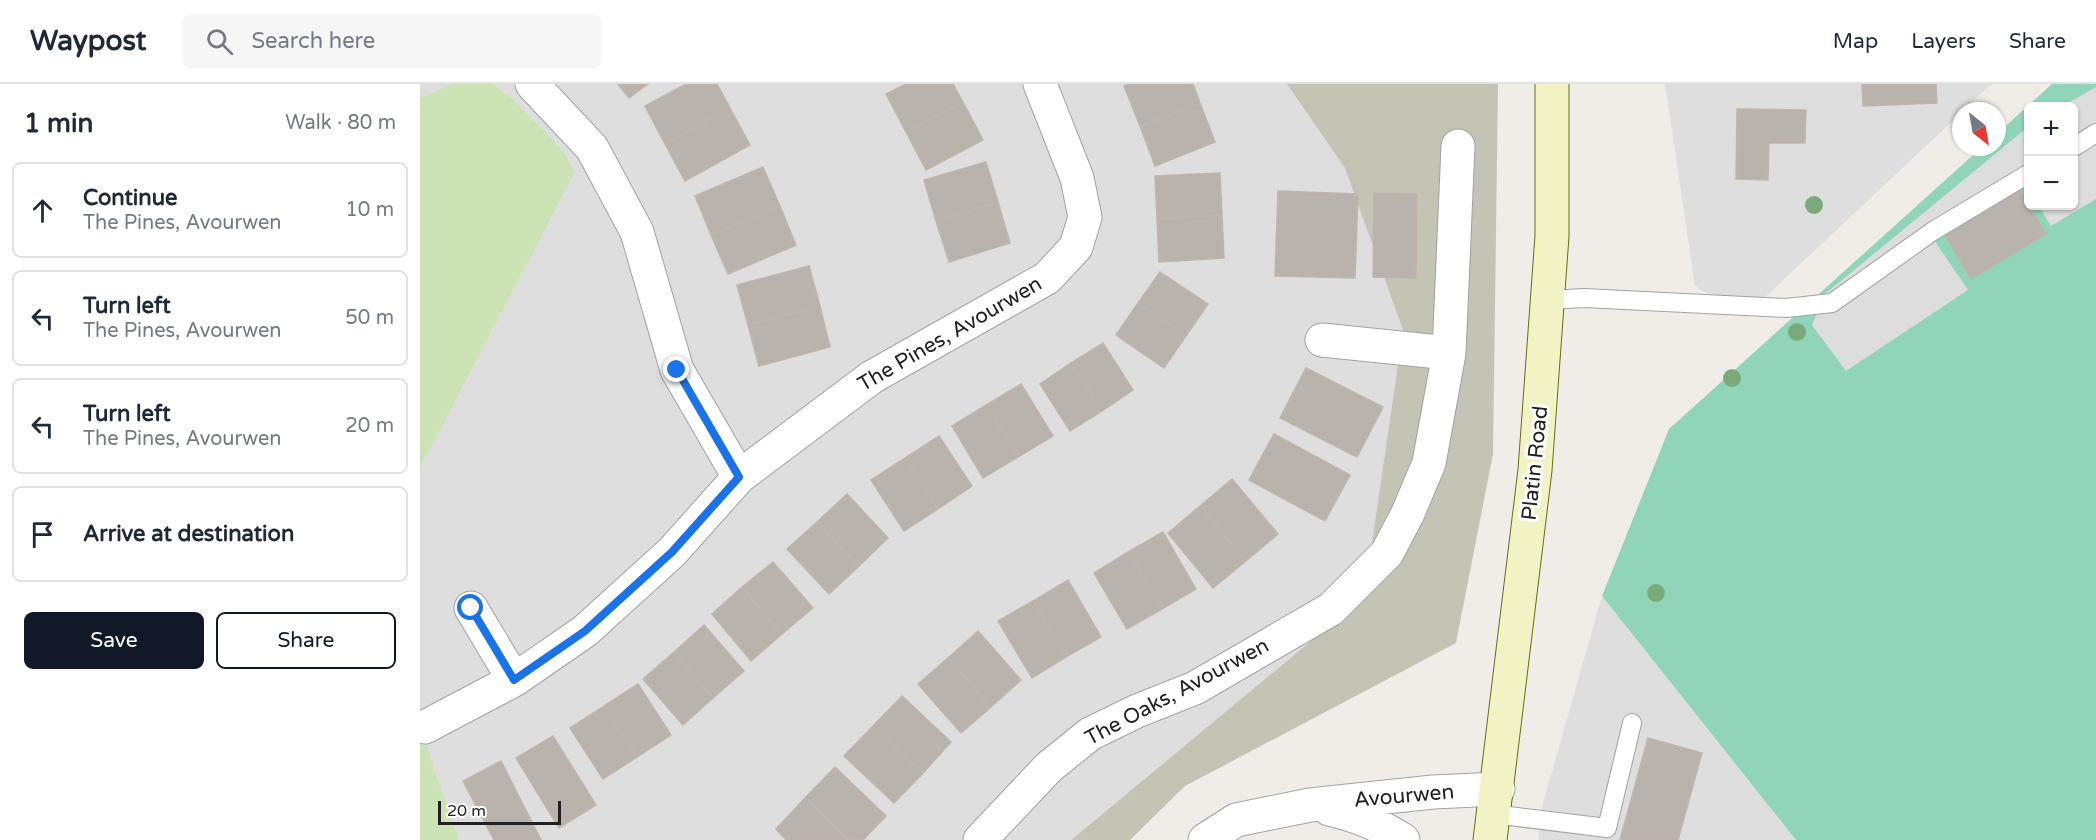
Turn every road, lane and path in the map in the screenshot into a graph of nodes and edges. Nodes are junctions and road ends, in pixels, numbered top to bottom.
1 (532, 84) edge
2 (1040, 84) edge
3 (1552, 84) edge
4 (2096, 133) edge
5 (2078, 144) edge
6 (1458, 146) dead end
7 (2024, 176) edge
8 (1549, 300) junction
9 (1322, 340) dead end
10 (1449, 353) junction
11 (739, 477) junction
12 (471, 608) dead end
13 (514, 680) junction
14 (1632, 723) dead end
15 (425, 727) dead end
16 (1310, 805) junction
17 (1494, 814) edge
18 (980, 840) edge
19 (1205, 840) edge
20 (1403, 840) edge

1 - 11 street
2 - 11 street, The Pines, Avourwen
3 - 8 main road, Platin Road
4 - 5 lane
6 - 10 street, The Oaks, Avourwen
7 - 8 lane
8 - 17 main road, Platin Road
9 - 10 street
10 - 18 street, The Oaks, Avourwen
11 - 13 street, The Pines, Avourwen
12 - 13 street
13 - 15 street, The Pines, Avourwen
14 - 17 lane
16 - 17 street, Avourwen
16 - 19 street, Avourwen
16 - 20 street, Avourwen

